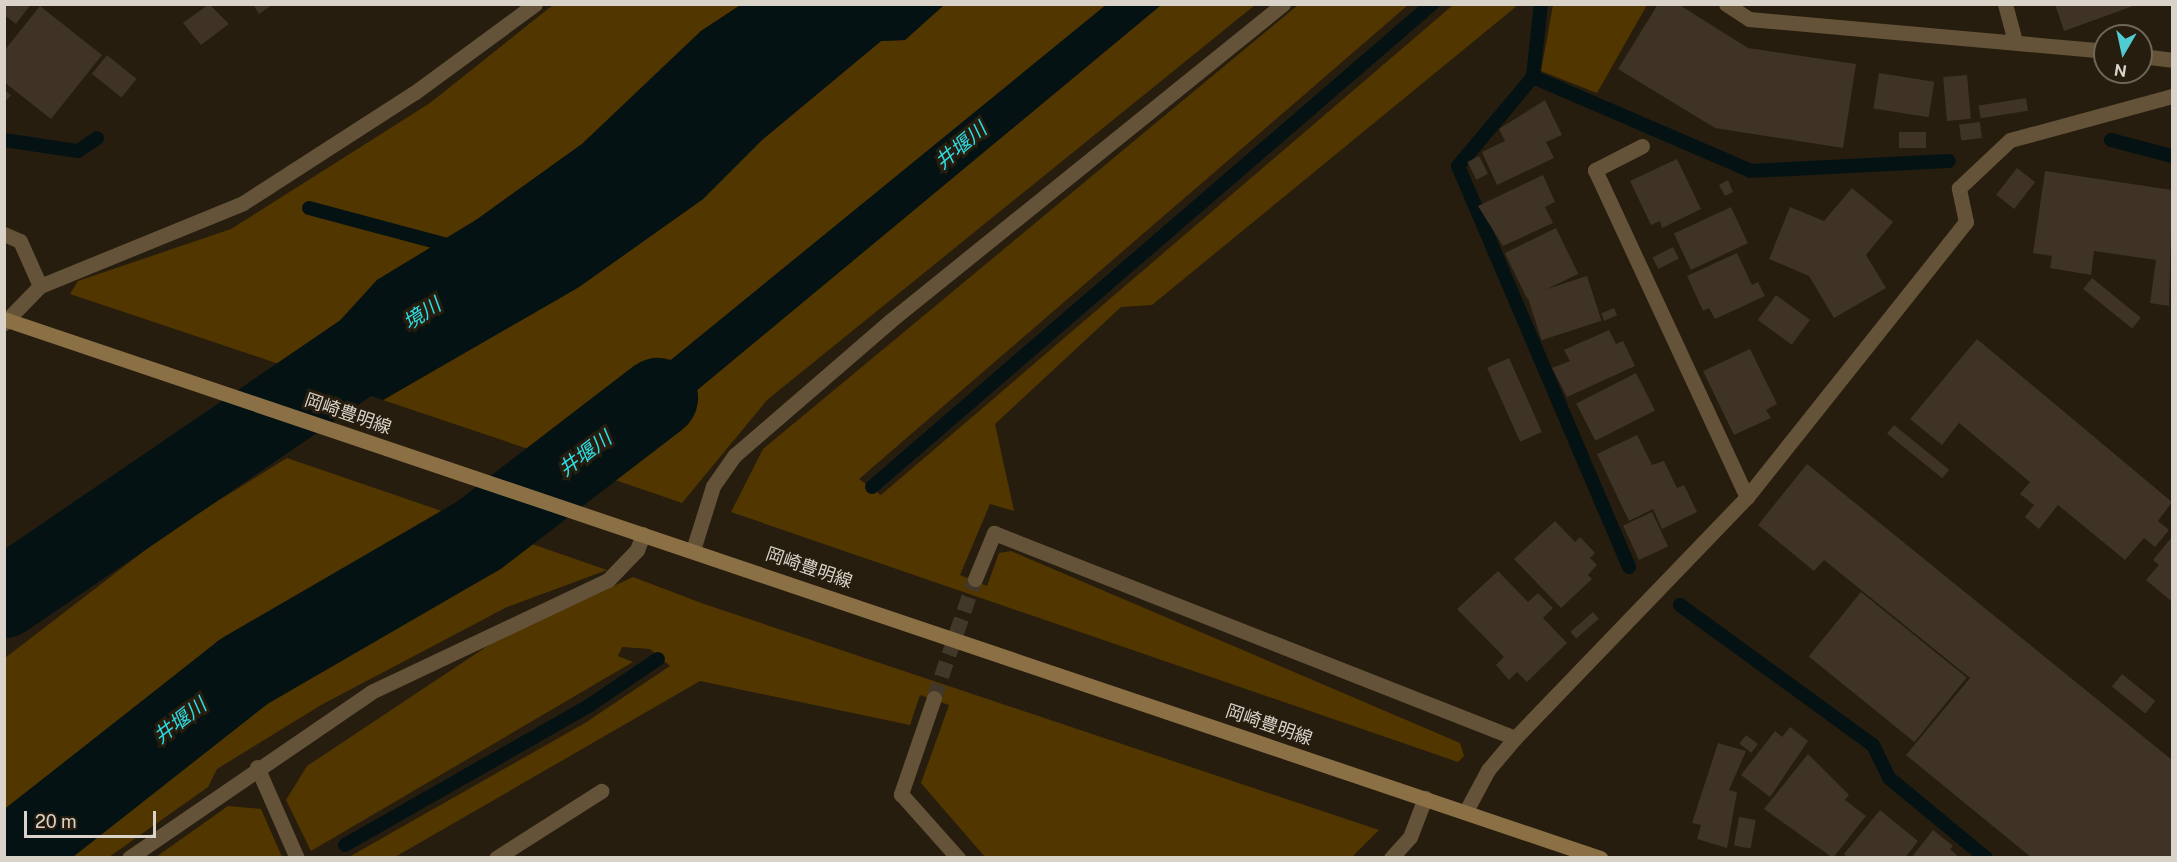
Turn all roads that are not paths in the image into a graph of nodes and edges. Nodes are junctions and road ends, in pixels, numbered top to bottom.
1 (535, 4) edge
2 (1283, 4) edge
3 (1726, 4) edge
4 (2005, 4) edge
5 (2015, 41) junction
6 (2093, 50) edge
7 (2153, 58) edge
8 (2172, 60) edge
9 (2172, 96) edge
10 (1642, 146) dead end
11 (4, 234) edge
12 (40, 286) junction
13 (6, 320) edge
14 (1746, 497) junction
15 (639, 533) junction
16 (693, 550) junction
17 (975, 579) tunnel mouth
18 (934, 698) tunnel mouth
19 (1515, 738) junction
20 (257, 767) junction
21 (601, 791) dead end
22 (1425, 798) junction
23 (1466, 811) junction
24 (129, 858) edge
25 (297, 858) edge
26 (496, 858) edge
27 (958, 858) edge
28 (1391, 858) edge
29 (1600, 858) edge

1 - 12 street
2 - 16 street
3 - 5 street
4 - 5 street
5 - 6 street
7 - 8 street
9 - 14 street
10 - 14 street
11 - 12 street
12 - 13 street
13 - 15 main road, 岡崎豊明線
14 - 19 street
15 - 16 main road, 岡崎豊明線
15 - 20 street
16 - 22 main road, 岡崎豊明線
17 - 19 street
18 - 27 street
19 - 23 street
20 - 24 street
20 - 25 street
21 - 26 street
22 - 23 main road, 岡崎豊明線
22 - 28 street
23 - 29 main road, 岡崎豊明線

